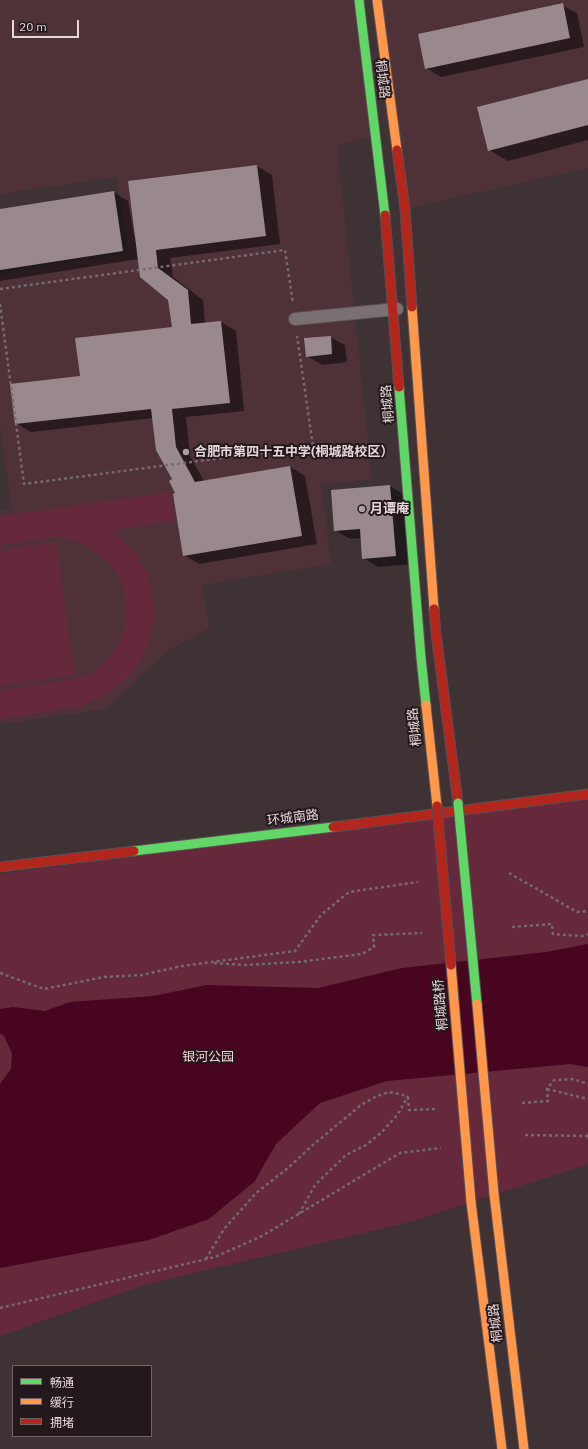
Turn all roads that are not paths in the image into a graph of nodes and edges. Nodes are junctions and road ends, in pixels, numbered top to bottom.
1 (359, 0) edge
2 (377, 0) edge
3 (412, 308) junction
4 (393, 310) junction
5 (295, 319) road end
6 (588, 794) edge
7 (437, 806) joint
8 (0, 867) edge
9 (471, 1202) joint
10 (502, 1449) edge
11 (524, 1449) edge

1 - 4 street, 桐城路
2 - 3 street, 桐城路
3 - 4 lane
3 - 11 street, 桐城路, bridge
4 - 5 lane
4 - 7 street, 桐城路
6 - 8 street, 环城南路
7 - 9 street, 桐城路桥, bridge
9 - 10 street, 桐城路

